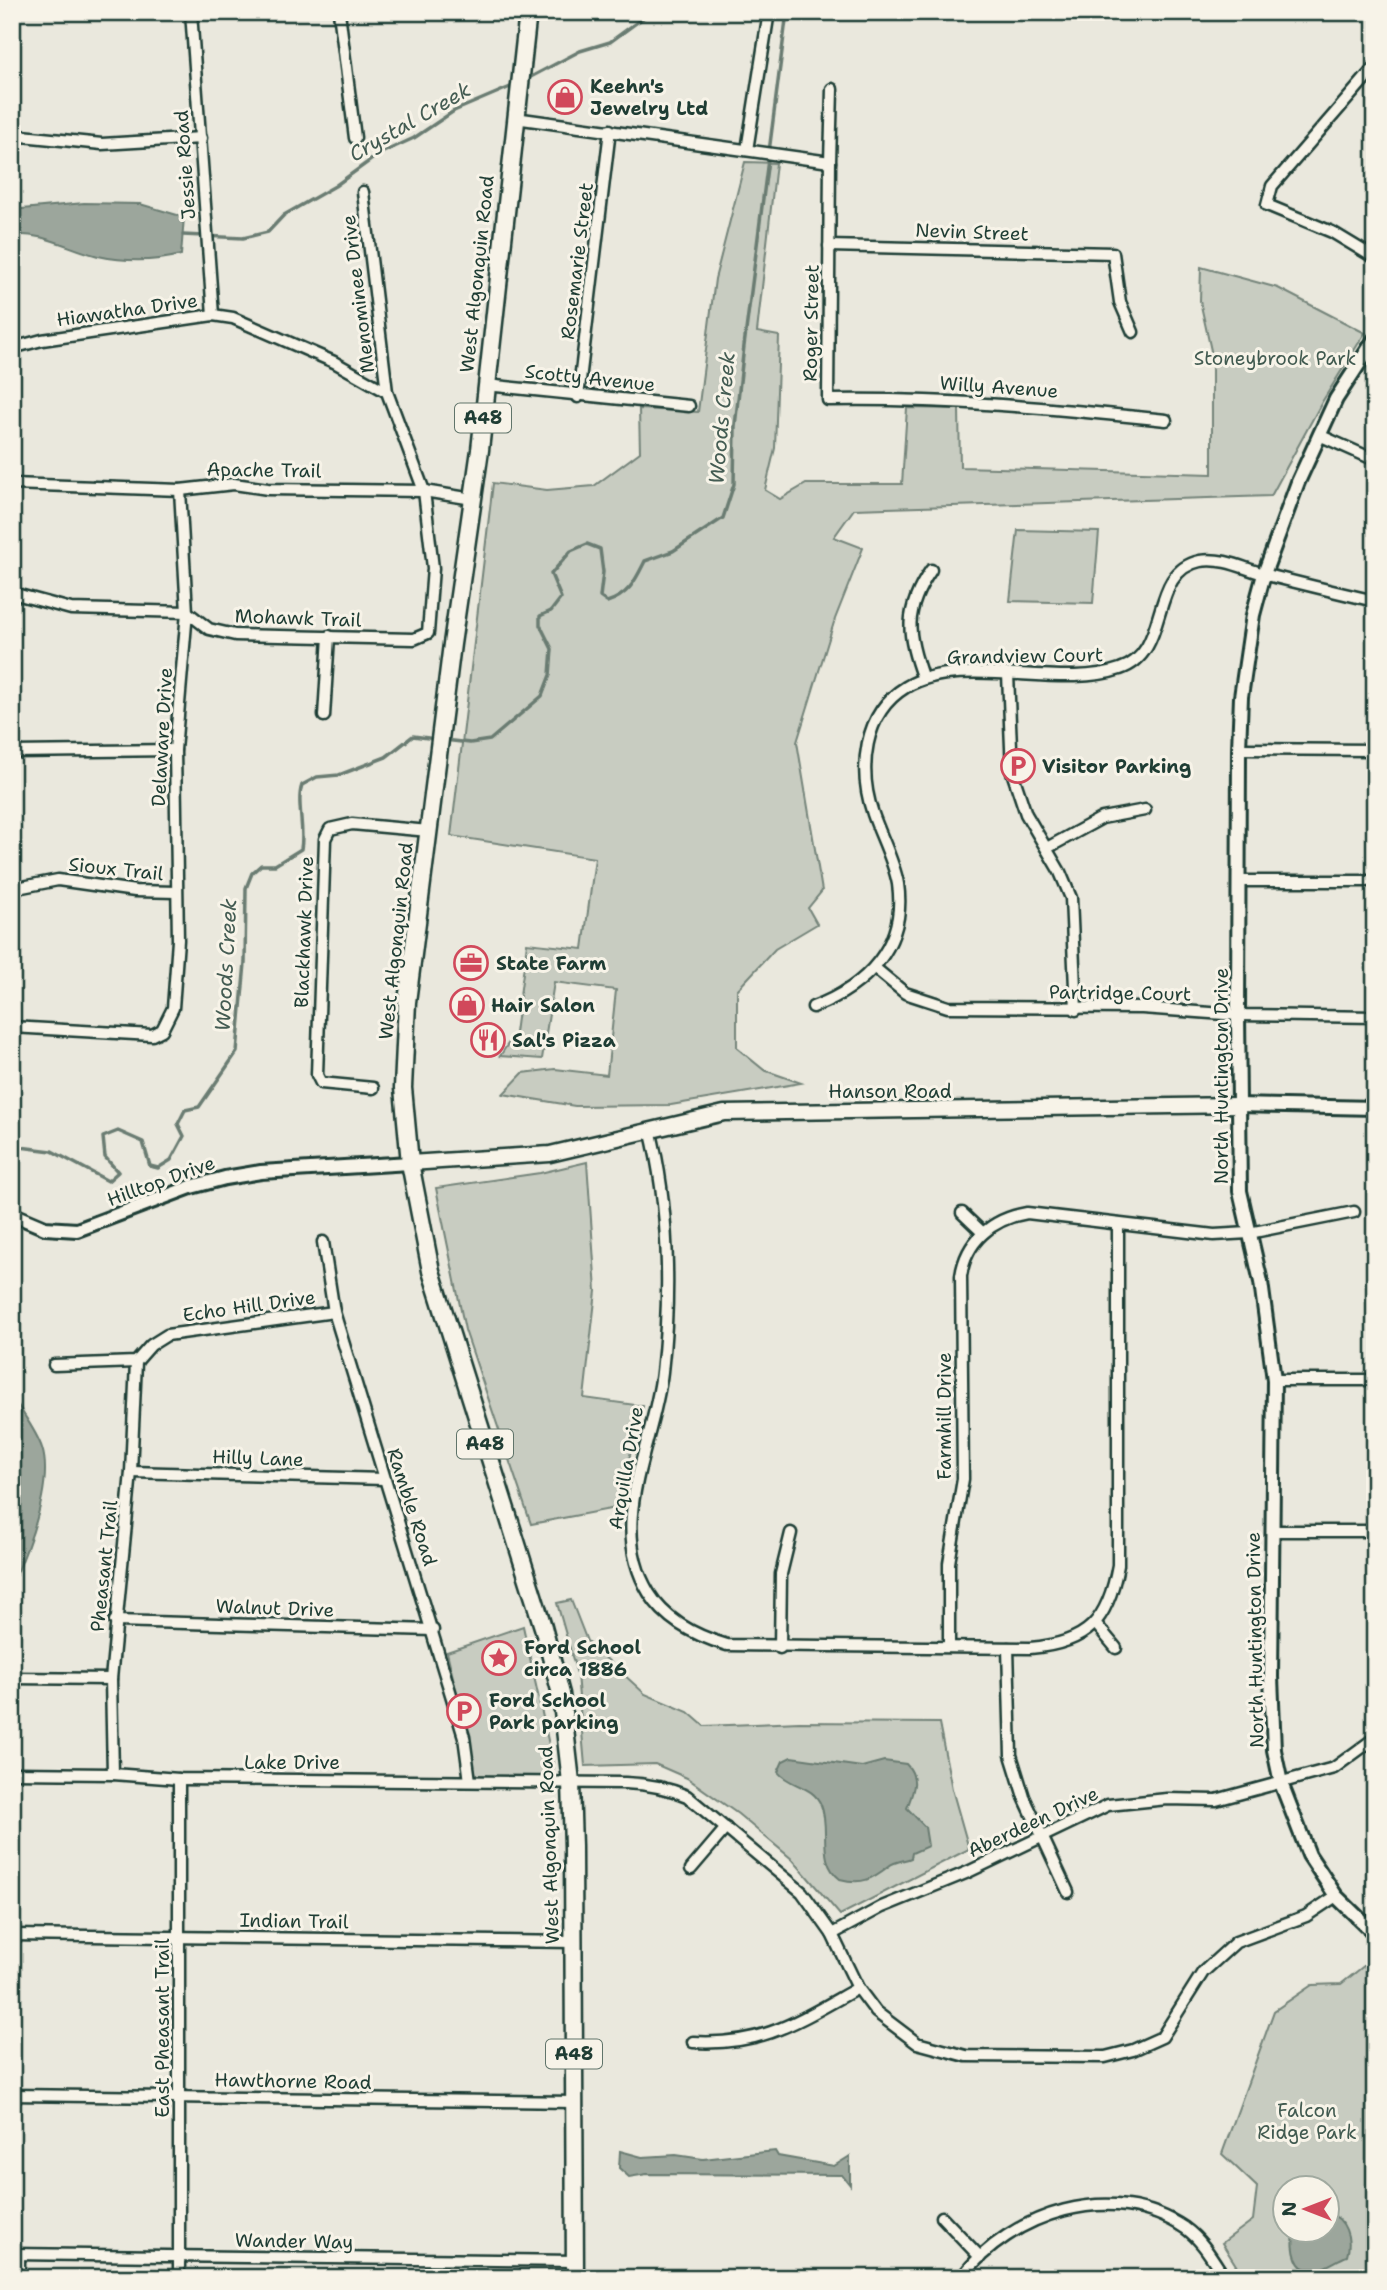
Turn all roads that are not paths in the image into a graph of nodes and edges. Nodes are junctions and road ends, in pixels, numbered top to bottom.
1 (191, 12) edge
2 (339, 12) edge
3 (528, 12) edge
4 (768, 18) dead end
5 (1375, 68) edge
6 (832, 89) dead end
7 (515, 118) junction
8 (610, 130) junction
9 (12, 135) edge
10 (201, 138) junction
11 (355, 138) dead end
12 (752, 151) junction
13 (830, 162) junction
14 (363, 192) dead end
15 (829, 246) junction
16 (1375, 258) edge
17 (213, 316) junction
18 (1133, 332) dead end
19 (1375, 339) edge
20 (12, 348) edge
21 (486, 385) junction
22 (387, 392) junction
23 (578, 397) junction
24 (828, 400) joint
25 (690, 406) dead end
26 (1166, 420) dead end
27 (1319, 435) junction
28 (1375, 460) edge
29 (12, 485) edge
30 (180, 490) junction
31 (424, 491) junction
32 (473, 499) junction
33 (931, 569) dead end
34 (1264, 574) junction
35 (12, 593) edge
36 (1375, 601) edge
37 (187, 612) junction
38 (329, 636) junction
39 (1008, 674) junction
40 (923, 679) junction
41 (324, 716) dead end
42 (1239, 749) junction
43 (176, 750) junction
44 (1375, 750) edge
45 (12, 752) edge
46 (1145, 810) dead end
47 (429, 831) junction
48 (1047, 848) junction
49 (1240, 881) junction
50 (1375, 881) edge
51 (12, 889) edge
52 (176, 892) junction
53 (876, 969) junction
54 (813, 1007) dead end
55 (1076, 1010) junction
56 (1238, 1015) junction
57 (1375, 1017) edge
58 (12, 1027) edge
59 (373, 1088) dead end
60 (1238, 1105) junction
61 (1375, 1108) edge
62 (650, 1129) junction
63 (410, 1163) junction
64 (1354, 1212) dead end
65 (962, 1213) dead end
66 (12, 1214) edge
67 (1118, 1224) junction
68 (983, 1233) junction
69 (1249, 1233) junction
70 (323, 1242) dead end
71 (334, 1311) junction
72 (136, 1362) junction
73 (54, 1365) dead end
74 (1274, 1380) junction
75 (1375, 1380) edge
76 (131, 1472) junction
77 (384, 1479) junction
78 (1273, 1531) junction
79 (1375, 1531) edge
80 (791, 1533) dead end
81 (116, 1620) junction
82 (1096, 1624) junction
83 (433, 1630) junction
84 (949, 1646) junction
85 (780, 1648) junction
86 (1008, 1648) junction
87 (1116, 1648) dead end
88 (12, 1678) edge
89 (111, 1679) junction
90 (1375, 1738) edge
91 (12, 1773) edge
92 (113, 1774) junction
93 (179, 1779) junction
94 (470, 1781) junction
95 (571, 1782) junction
96 (1281, 1783) junction
97 (726, 1828) junction
98 (1042, 1836) junction
99 (691, 1869) dead end
100 (1068, 1892) dead end
101 (1336, 1896) junction
102 (832, 1934) junction
103 (1375, 1934) edge
104 (12, 1935) edge
105 (180, 1937) junction
106 (574, 1942) junction
107 (858, 1988) junction
108 (693, 2042) dead end
109 (12, 2095) edge
110 (180, 2097) junction
111 (574, 2102) junction
112 (943, 2217) dead end
113 (15, 2254) edge
114 (178, 2257) junction
115 (980, 2257) junction
116 (575, 2270) edge
117 (19, 2278) edge
118 (178, 2278) edge
119 (961, 2278) edge
120 (1225, 2278) edge

1 - 10 street, Jessie Road
2 - 11 street
3 - 7 main road, West Algonquin Road / A48
4 - 12 street
5 - 16 street
6 - 13 street
7 - 8 street
7 - 21 main road, West Algonquin Road / A48
8 - 12 street
8 - 23 street, Rosemarie Street
9 - 10 street
10 - 17 street, Jessie Road
12 - 13 street
13 - 15 street, Roger Street
14 - 22 street, Menominee Drive
15 - 18 street, Nevin Street
15 - 24 street, Roger Street
17 - 20 street, Hiawatha Drive
17 - 22 street, Hiawatha Drive
19 - 27 street, North Huntington Drive
21 - 23 street, Scotty Avenue
21 - 32 main road, West Algonquin Road / A48
22 - 31 street
23 - 25 street, Scotty Avenue
24 - 26 street, Willy Avenue
27 - 28 street
27 - 34 street, North Huntington Drive
29 - 30 street, Apache Trail
30 - 31 street, Apache Trail
30 - 37 street, Delaware Drive
31 - 32 street, Apache Trail
31 - 38 street, Mohawk Trail
32 - 47 main road, West Algonquin Road / A48
33 - 40 street
34 - 36 street, Grandview Court
34 - 39 street, Grandview Court
34 - 42 street, North Huntington Drive
35 - 37 street
37 - 38 street, Mohawk Trail
37 - 43 street, Delaware Drive
38 - 41 street
39 - 40 street, Grandview Court
39 - 48 street
40 - 53 street, Grandview Court
42 - 44 street
42 - 49 street, North Huntington Drive
43 - 45 street
43 - 52 street, Delaware Drive
46 - 48 street
47 - 59 street, Blackhawk Drive
47 - 63 main road, West Algonquin Road / A48
48 - 55 street
49 - 50 street
49 - 56 street, North Huntington Drive
51 - 52 street, Sioux Trail
52 - 58 street, Delaware Drive
53 - 54 street, Grandview Court
53 - 55 street, Partridge Court
55 - 56 street, Partridge Court
56 - 57 street, Partridge Court
56 - 60 street, North Huntington Drive
60 - 61 street, Hanson Road
60 - 62 main road, Hanson Road
60 - 69 street, North Huntington Drive
62 - 63 main road, Hanson Road
62 - 85 street, Arquilla Drive
63 - 66 street, Hilltop Drive
63 - 95 main road, West Algonquin Road / A48
64 - 69 street
65 - 68 street
67 - 68 street
67 - 69 street
67 - 82 street
68 - 84 street, Farmhill Drive
69 - 74 street, North Huntington Drive
70 - 71 street, Ramble Road
71 - 72 street, Echo Hill Drive
71 - 77 street, Ramble Road
72 - 73 street
72 - 76 street, Pheasant Trail
74 - 75 street
74 - 78 street, North Huntington Drive
76 - 77 street, Hilly Lane
76 - 81 street, Pheasant Trail
77 - 83 street, Ramble Road
78 - 79 street
78 - 96 street, North Huntington Drive
80 - 85 street
81 - 83 street, Walnut Drive
81 - 89 street, Pheasant Trail
82 - 86 street, Arquilla Drive
82 - 87 street
83 - 94 street, Ramble Road
84 - 85 street, Arquilla Drive
84 - 86 street, Arquilla Drive
86 - 98 street
88 - 89 street
89 - 92 street, Pheasant Trail
90 - 96 street, Aberdeen Drive
91 - 92 street, Lake Drive
92 - 93 street, Lake Drive
93 - 94 street, Lake Drive
93 - 105 street, East Pheasant Trail
94 - 95 street, Lake Drive
95 - 97 street, Lake Drive
95 - 106 main road, West Algonquin Road / A48
96 - 98 street, Aberdeen Drive
96 - 101 street, North Huntington Drive
97 - 99 street
97 - 102 street, Lake Drive
98 - 100 street
98 - 102 street, Aberdeen Drive
101 - 103 street, North Huntington Drive
101 - 107 street, Lake Drive
102 - 107 street, Lake Drive
104 - 105 street, Indian Trail
105 - 106 street, Indian Trail
105 - 110 street, East Pheasant Trail
106 - 111 main road, West Algonquin Road / A48
107 - 108 street
109 - 110 street, Hawthorne Road
110 - 111 street, Hawthorne Road
110 - 114 street, East Pheasant Trail
111 - 116 main road, West Algonquin Road / A48
112 - 115 street
113 - 114 street, Wander Way
113 - 117 street
114 - 116 street, Wander Way
114 - 118 street, East Pheasant Trail
115 - 119 street
115 - 120 street

